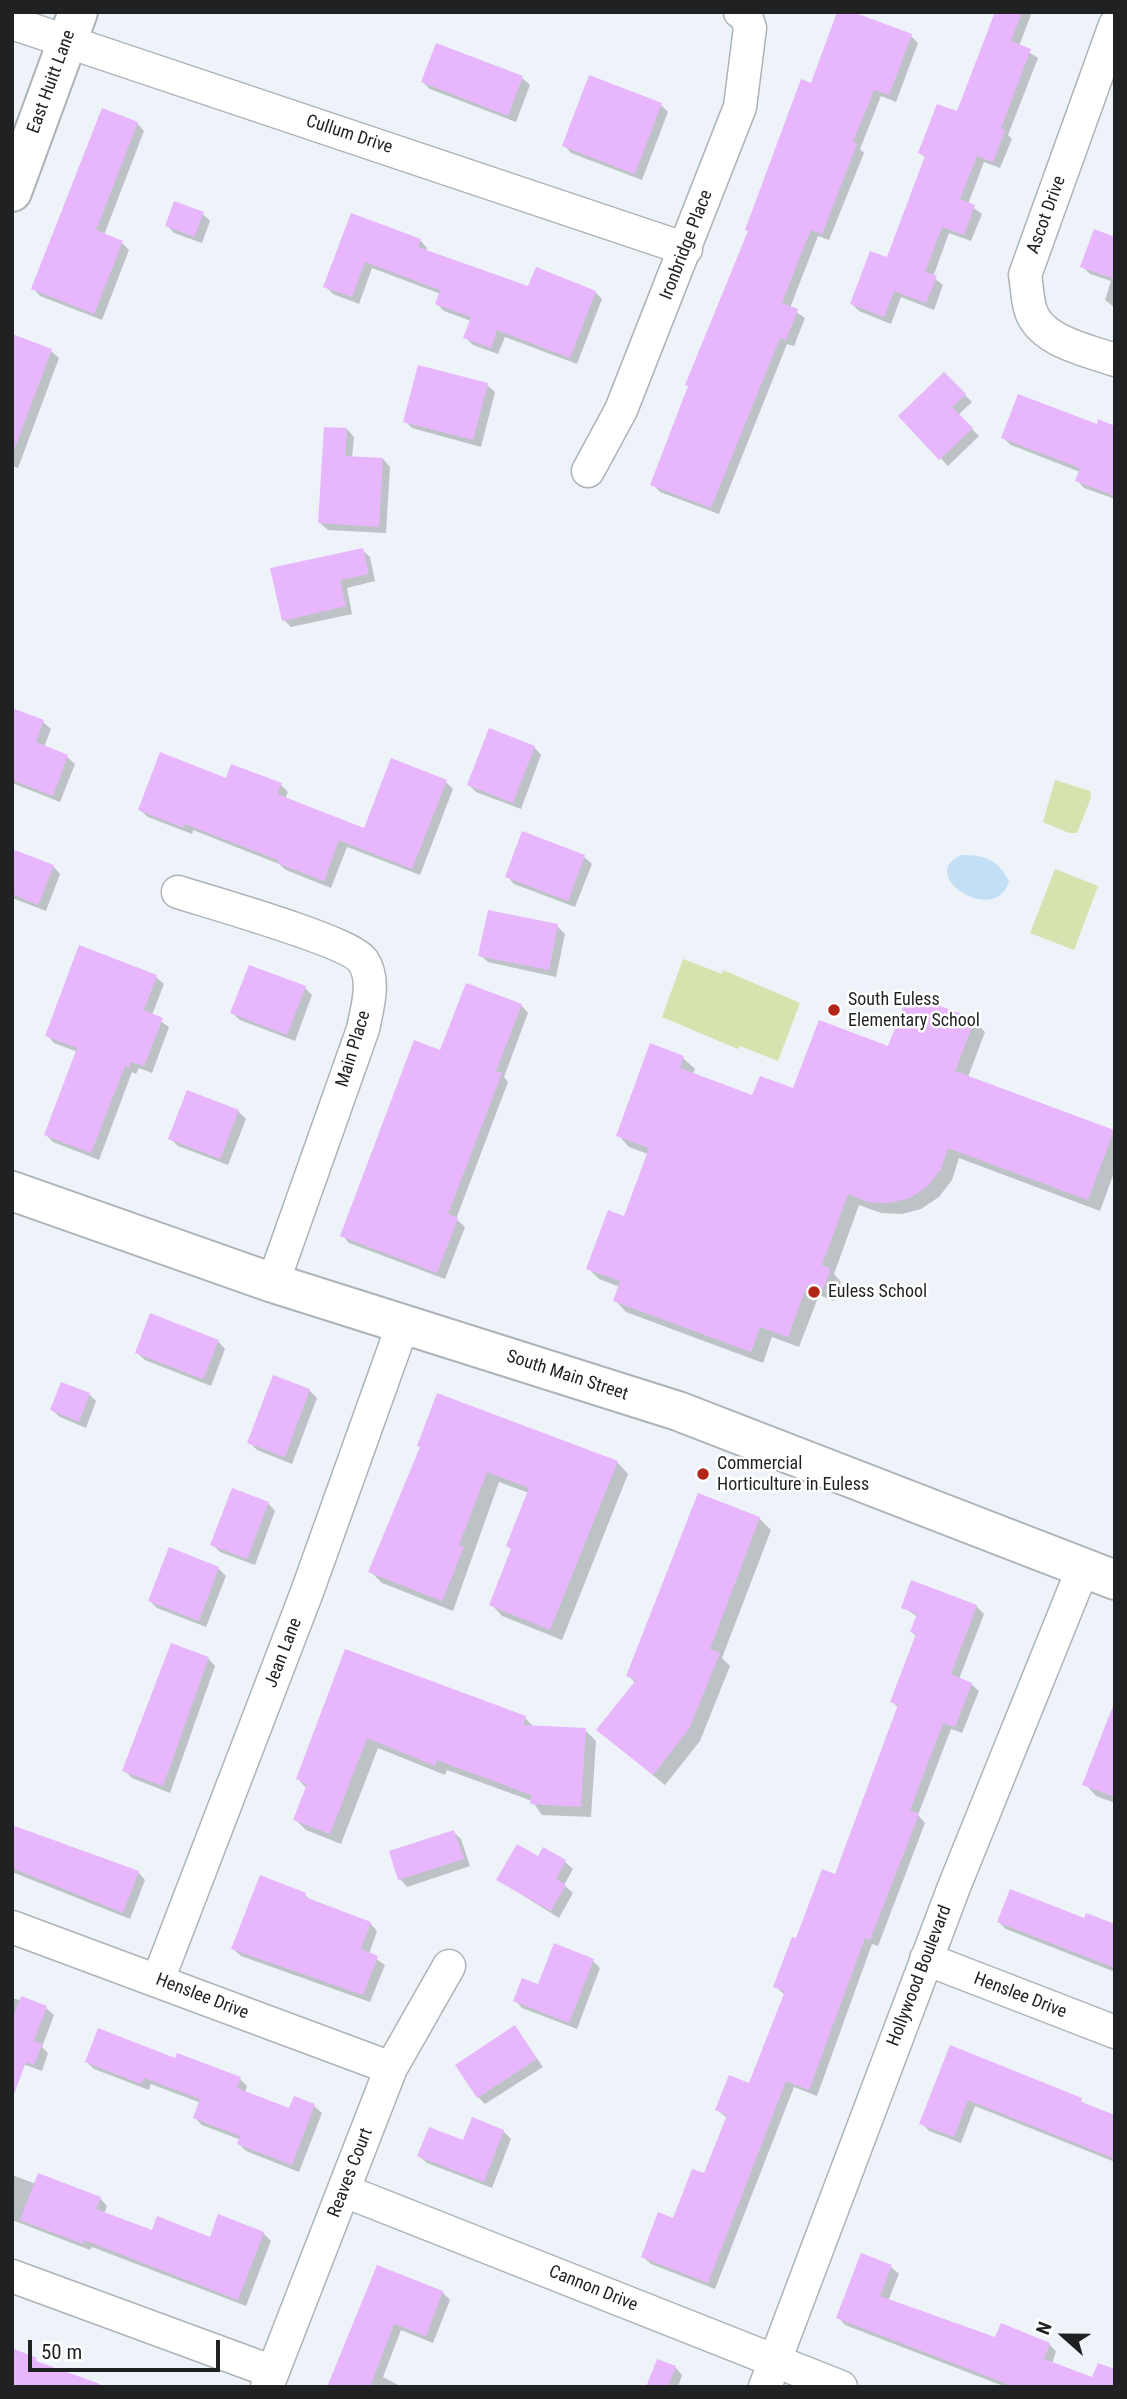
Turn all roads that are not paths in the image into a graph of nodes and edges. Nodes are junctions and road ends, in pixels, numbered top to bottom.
1 (740, 12) edge
2 (12, 23) edge
3 (1115, 26) edge
4 (72, 27) edge
5 (12, 192) edge
6 (686, 248) junction
7 (1115, 360) edge
8 (588, 471) dead end
9 (178, 892) dead end
10 (12, 1191) edge
11 (273, 1283) junction
12 (404, 1324) junction
13 (1099, 1574) edge
14 (12, 1927) edge
15 (926, 1959) junction
16 (449, 1966) dead end
17 (158, 1980) junction
18 (1115, 2032) edge
19 (391, 2068) junction
20 (345, 2191) junction
21 (12, 2276) edge
22 (770, 2374) edge
23 (270, 2379) edge
24 (841, 2387) edge

1 - 6 street, Ironbridge Place
2 - 4 street, Cullum Drive
3 - 7 street, Ascot Drive
4 - 5 street, East Huitt Lane
4 - 6 street, Cullum Drive
6 - 8 street, Ironbridge Place
9 - 11 street, Main Place
10 - 11 street, South Main Street
11 - 12 street, South Main Street
12 - 13 street, South Main Street
12 - 17 street, Jean Lane
13 - 15 street, Hollywood Boulevard
14 - 17 street, Henslee Drive
15 - 18 street, Henslee Drive
15 - 22 street, Hollywood Boulevard
16 - 19 street, Reaves Court
17 - 19 street, Henslee Drive
19 - 20 street, Reaves Court
20 - 22 street, Cannon Drive
20 - 23 street, Reaves Court
21 - 23 street
22 - 24 street, Cannon Drive

